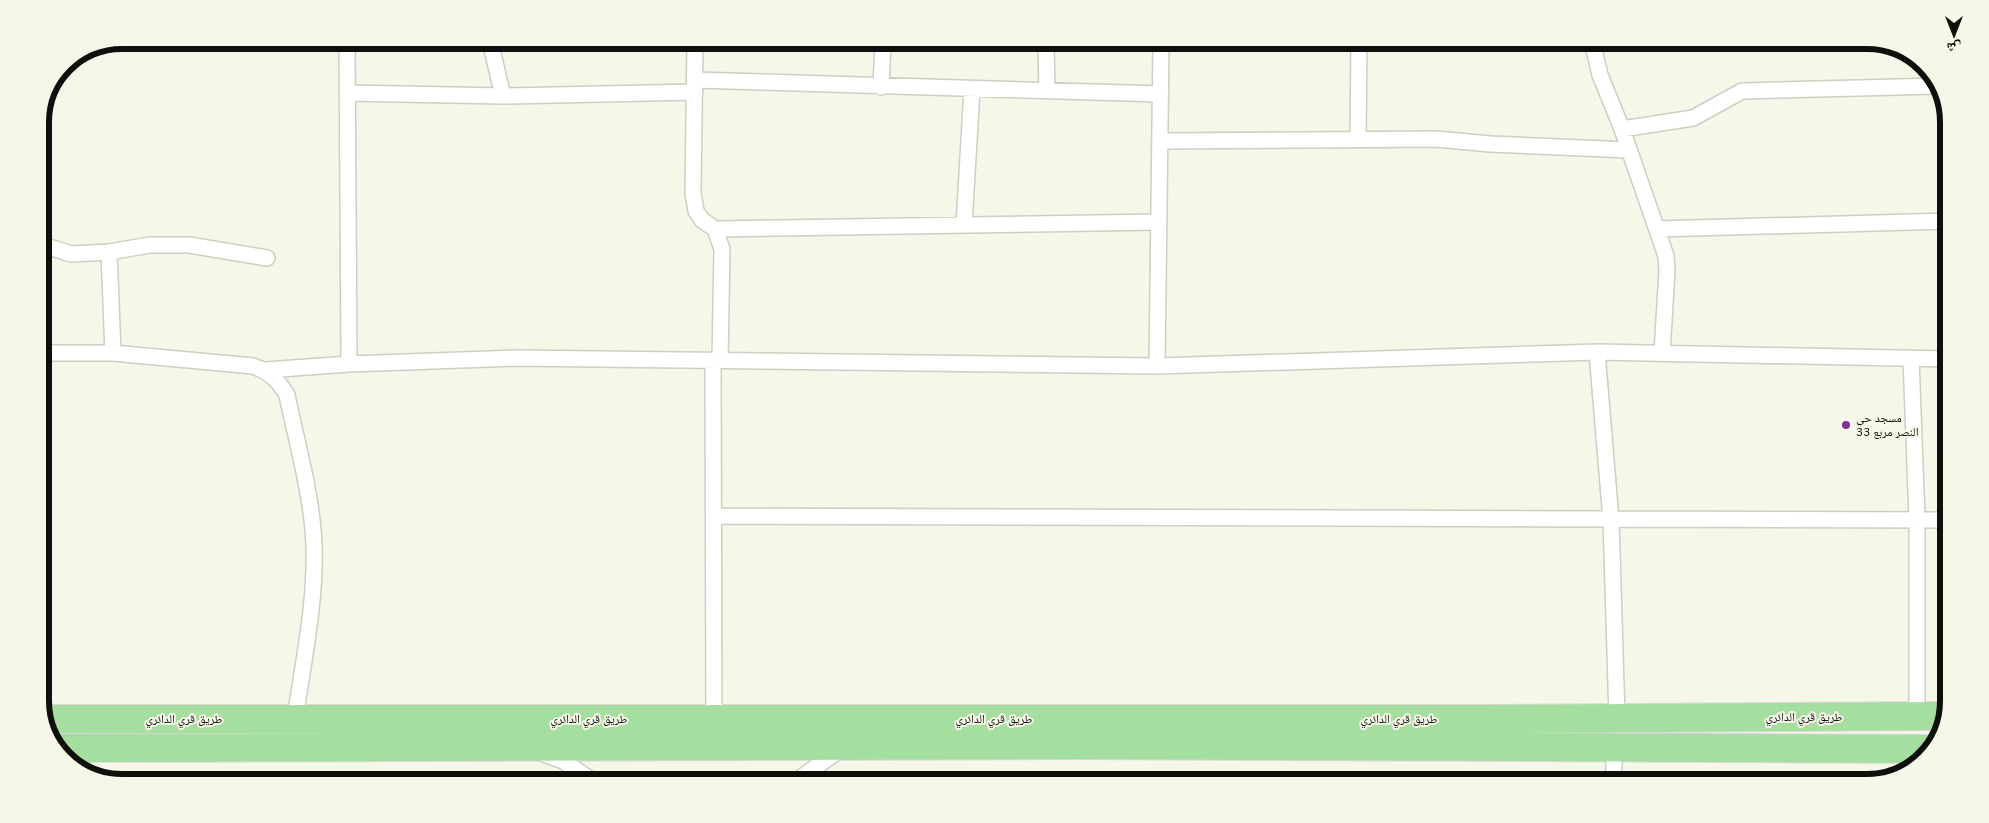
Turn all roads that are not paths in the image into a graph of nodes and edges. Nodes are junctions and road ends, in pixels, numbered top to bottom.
1 (347, 49) edge
2 (492, 49) edge
3 (698, 49) edge
4 (883, 49) edge
5 (1046, 49) edge
6 (1161, 49) edge
7 (1359, 49) edge
8 (1594, 49) edge
9 (695, 86) junction
10 (1932, 86) edge
11 (881, 87) junction
12 (972, 89) junction
13 (1047, 91) junction
14 (347, 93) junction
15 (1161, 94) junction
16 (503, 96) junction
17 (1622, 129) junction
18 (1358, 138) junction
19 (1160, 141) junction
20 (1629, 150) junction
21 (1940, 221) edge
22 (1159, 222) junction
23 (964, 225) junction
24 (715, 229) junction
25 (1657, 229) junction
26 (49, 247) edge
27 (109, 252) junction
28 (267, 258) dead end
29 (49, 352) edge
30 (1597, 352) junction
31 (113, 353) junction
32 (1662, 353) junction
33 (1911, 358) junction
34 (1940, 359) edge
35 (717, 360) junction
36 (349, 364) junction
37 (1157, 366) junction
38 (266, 370) junction
39 (714, 516) junction
40 (1917, 519) junction
41 (1611, 520) junction
42 (1940, 520) edge
43 (1930, 716) edge
44 (1617, 718) junction
45 (51, 719) edge
46 (295, 719) junction
47 (714, 719) junction
48 (847, 746) junction
49 (524, 747) junction
50 (1614, 747) junction
51 (66, 748) edge
52 (1916, 756) edge
53 (582, 774) edge
54 (805, 774) edge
55 (1613, 774) edge

1 - 14 street
2 - 16 street
3 - 9 street
4 - 11 street
5 - 13 street
6 - 15 street
7 - 18 street
8 - 17 street
9 - 11 street
9 - 16 street
9 - 24 street
10 - 17 street
11 - 12 street
12 - 13 street
12 - 23 street
13 - 15 street
14 - 16 street
14 - 36 street
15 - 19 street
17 - 20 street
18 - 19 street
18 - 20 street
19 - 22 street
20 - 25 street
21 - 25 street
22 - 23 street
22 - 37 street
23 - 24 street
24 - 35 street
25 - 32 street
26 - 27 street
27 - 28 street
27 - 31 street
29 - 31 street
30 - 32 street
30 - 37 street
30 - 41 street
31 - 38 street
32 - 33 street
33 - 34 street
33 - 40 street
35 - 36 street
35 - 37 street
35 - 39 street
36 - 38 street
38 - 46 street
39 - 41 street
39 - 47 street
40 - 41 street
40 - 42 street
40 - 43 street
41 - 44 street
43 - 44 highway, طريق قري الدائري
44 - 47 highway, طريق قري الدائري
45 - 46 highway, طريق قري الدائري
46 - 47 highway, طريق قري الدائري
48 - 49 highway
48 - 50 highway
48 - 54 street
49 - 51 highway
49 - 53 street
50 - 52 highway
50 - 55 street

